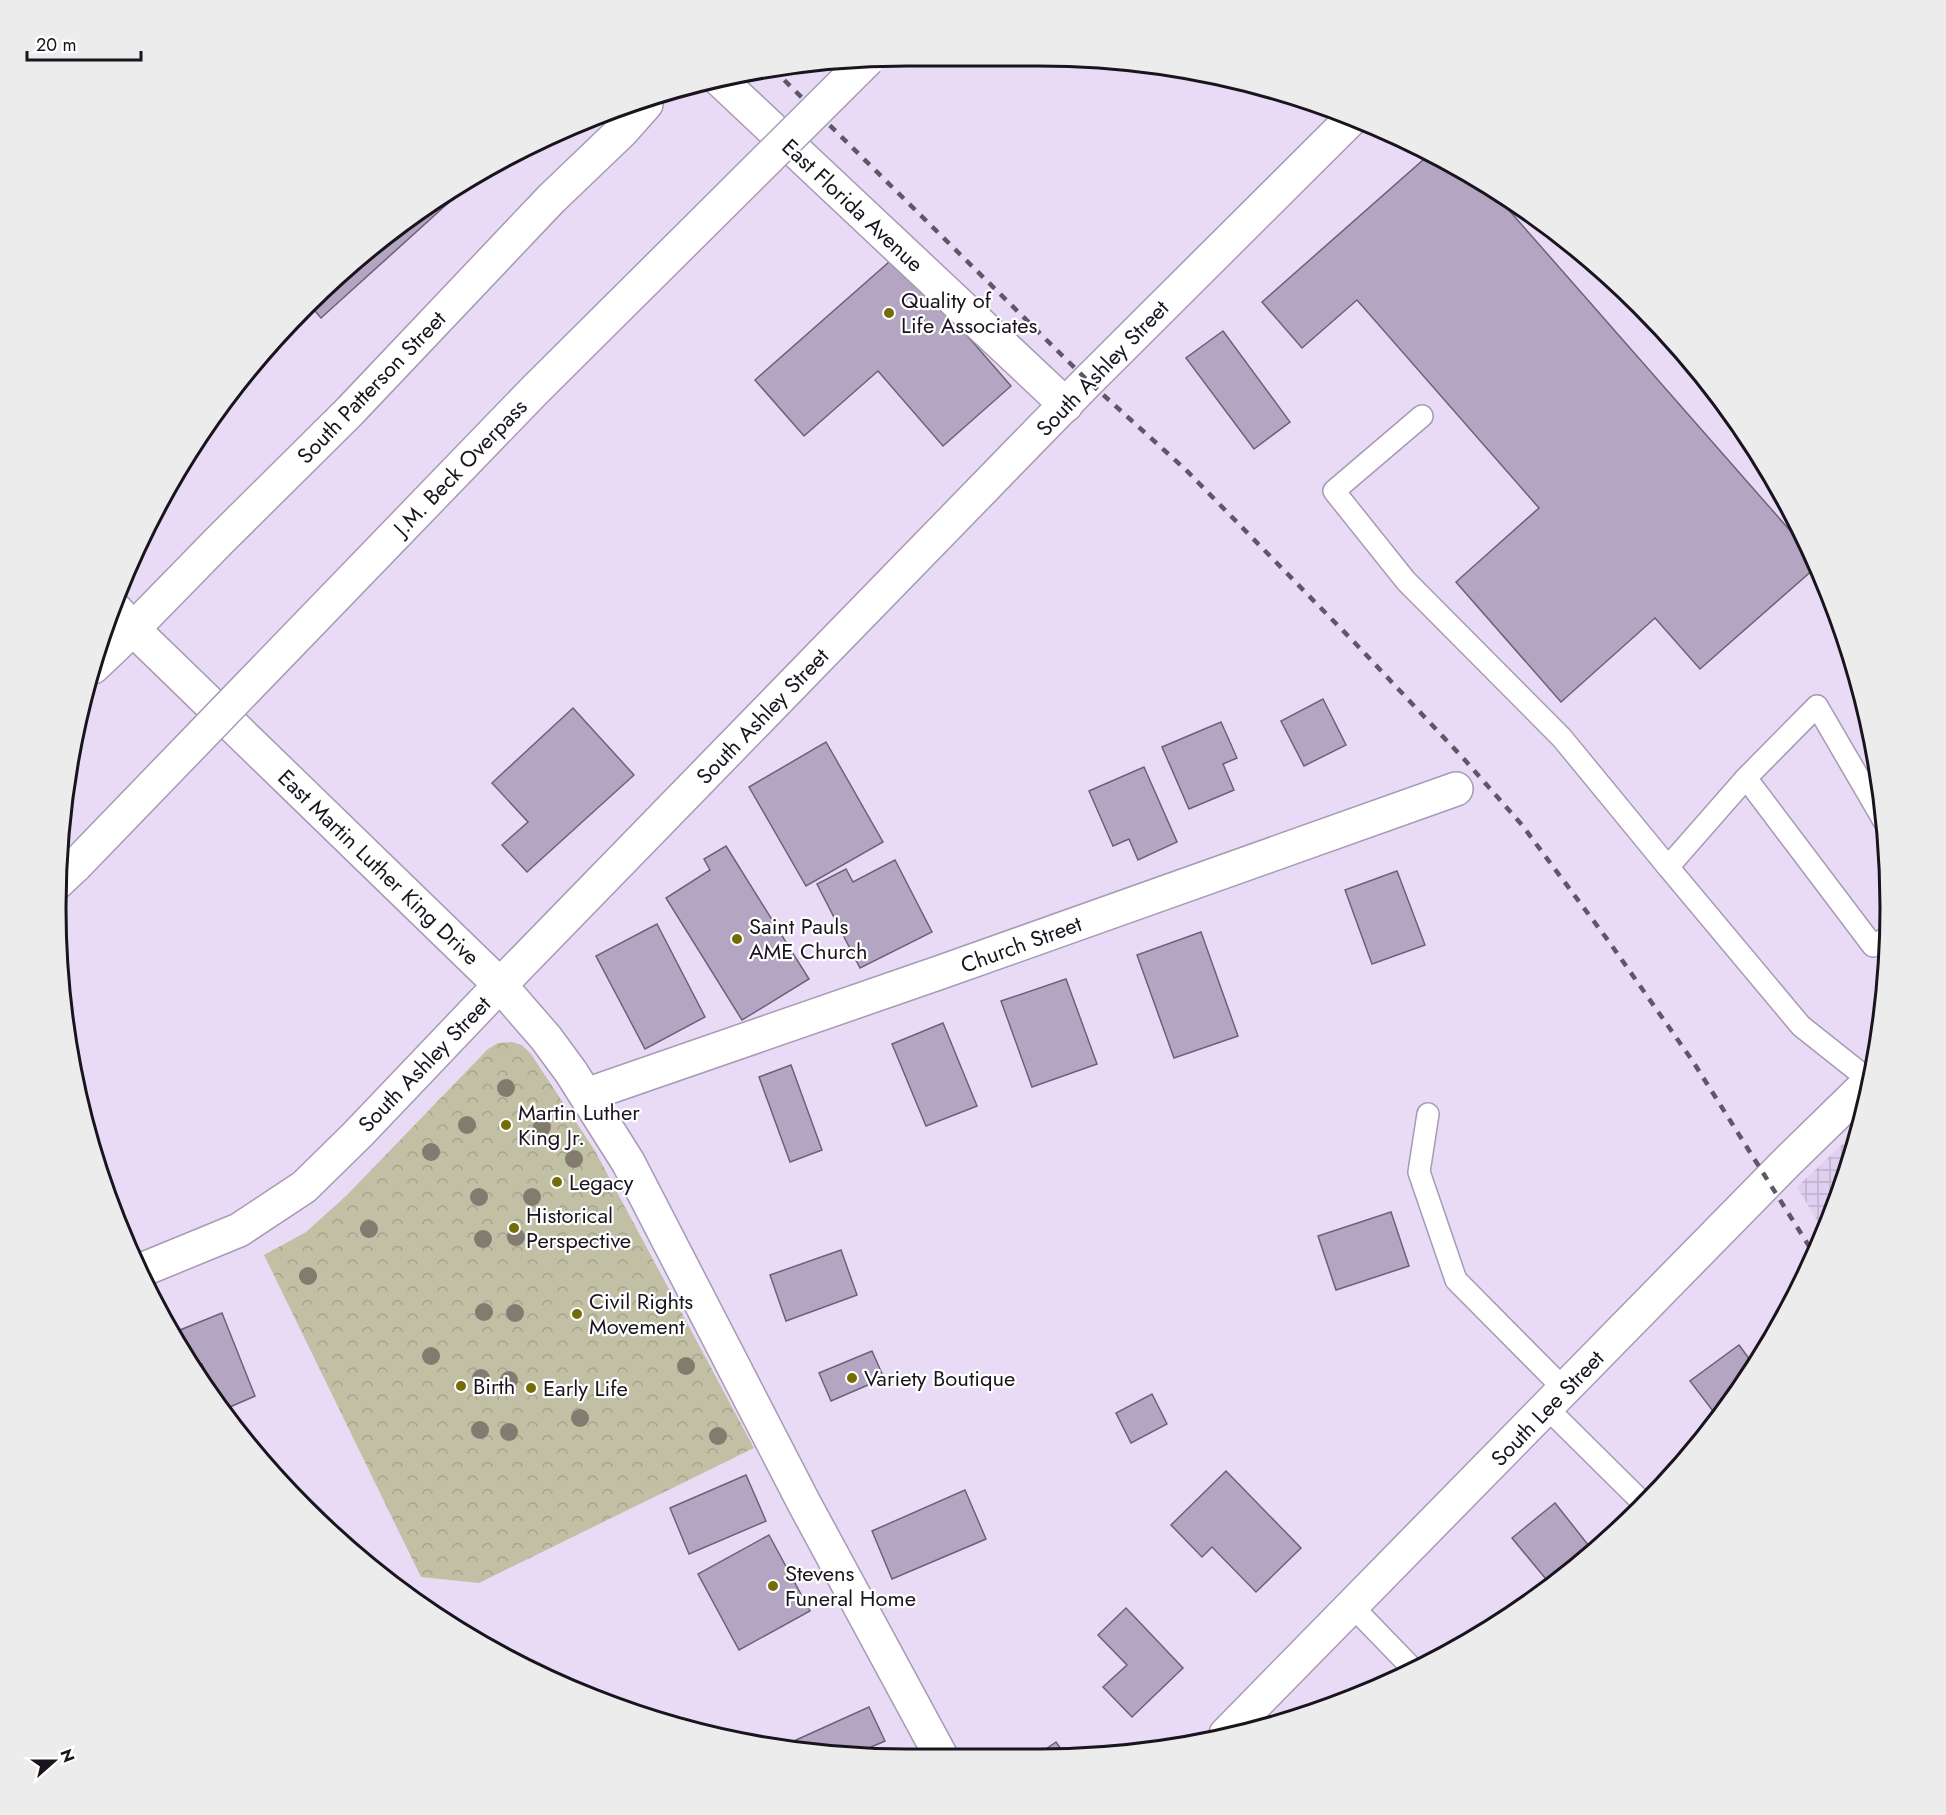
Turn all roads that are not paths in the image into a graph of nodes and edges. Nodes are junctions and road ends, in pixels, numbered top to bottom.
1 (859, 68) edge
2 (727, 86) edge
3 (641, 110) edge
4 (1346, 124) edge
5 (1066, 405) junction
6 (1422, 416) dead end
7 (125, 620) edge
8 (109, 643) edge
9 (1746, 778) junction
10 (1456, 789) dead end
11 (1873, 803) edge
12 (1668, 867) junction
13 (67, 873) edge
14 (1879, 942) edge
15 (500, 985) junction
16 (1863, 1076) edge
17 (1859, 1090) edge
18 (586, 1095) junction
19 (1428, 1114) dead end
20 (147, 1268) edge
21 (1556, 1399) junction
22 (1639, 1498) edge
23 (1352, 1606) junction
24 (1408, 1664) edge
25 (1235, 1725) edge
26 (937, 1749) edge

1 - 13 street, J.M. Beck Overpass, bridge
2 - 5 street, East Florida Avenue
3 - 7 street, South Patterson Street
4 - 5 street, South Ashley Street
5 - 15 street, South Ashley Street
6 - 12 lane
7 - 8 street, South Patterson Street
7 - 15 street, East Martin Luther King Drive
9 - 11 lane
9 - 12 lane
9 - 14 lane
10 - 18 street, Church Street
12 - 16 lane
15 - 18 street, East Martin Luther King Drive
15 - 20 street, South Ashley Street
17 - 21 street, South Lee Street
18 - 26 street, East Martin Luther King Drive
19 - 21 lane
21 - 22 lane
21 - 23 street, South Lee Street
23 - 24 lane
23 - 25 street, South Lee Street

